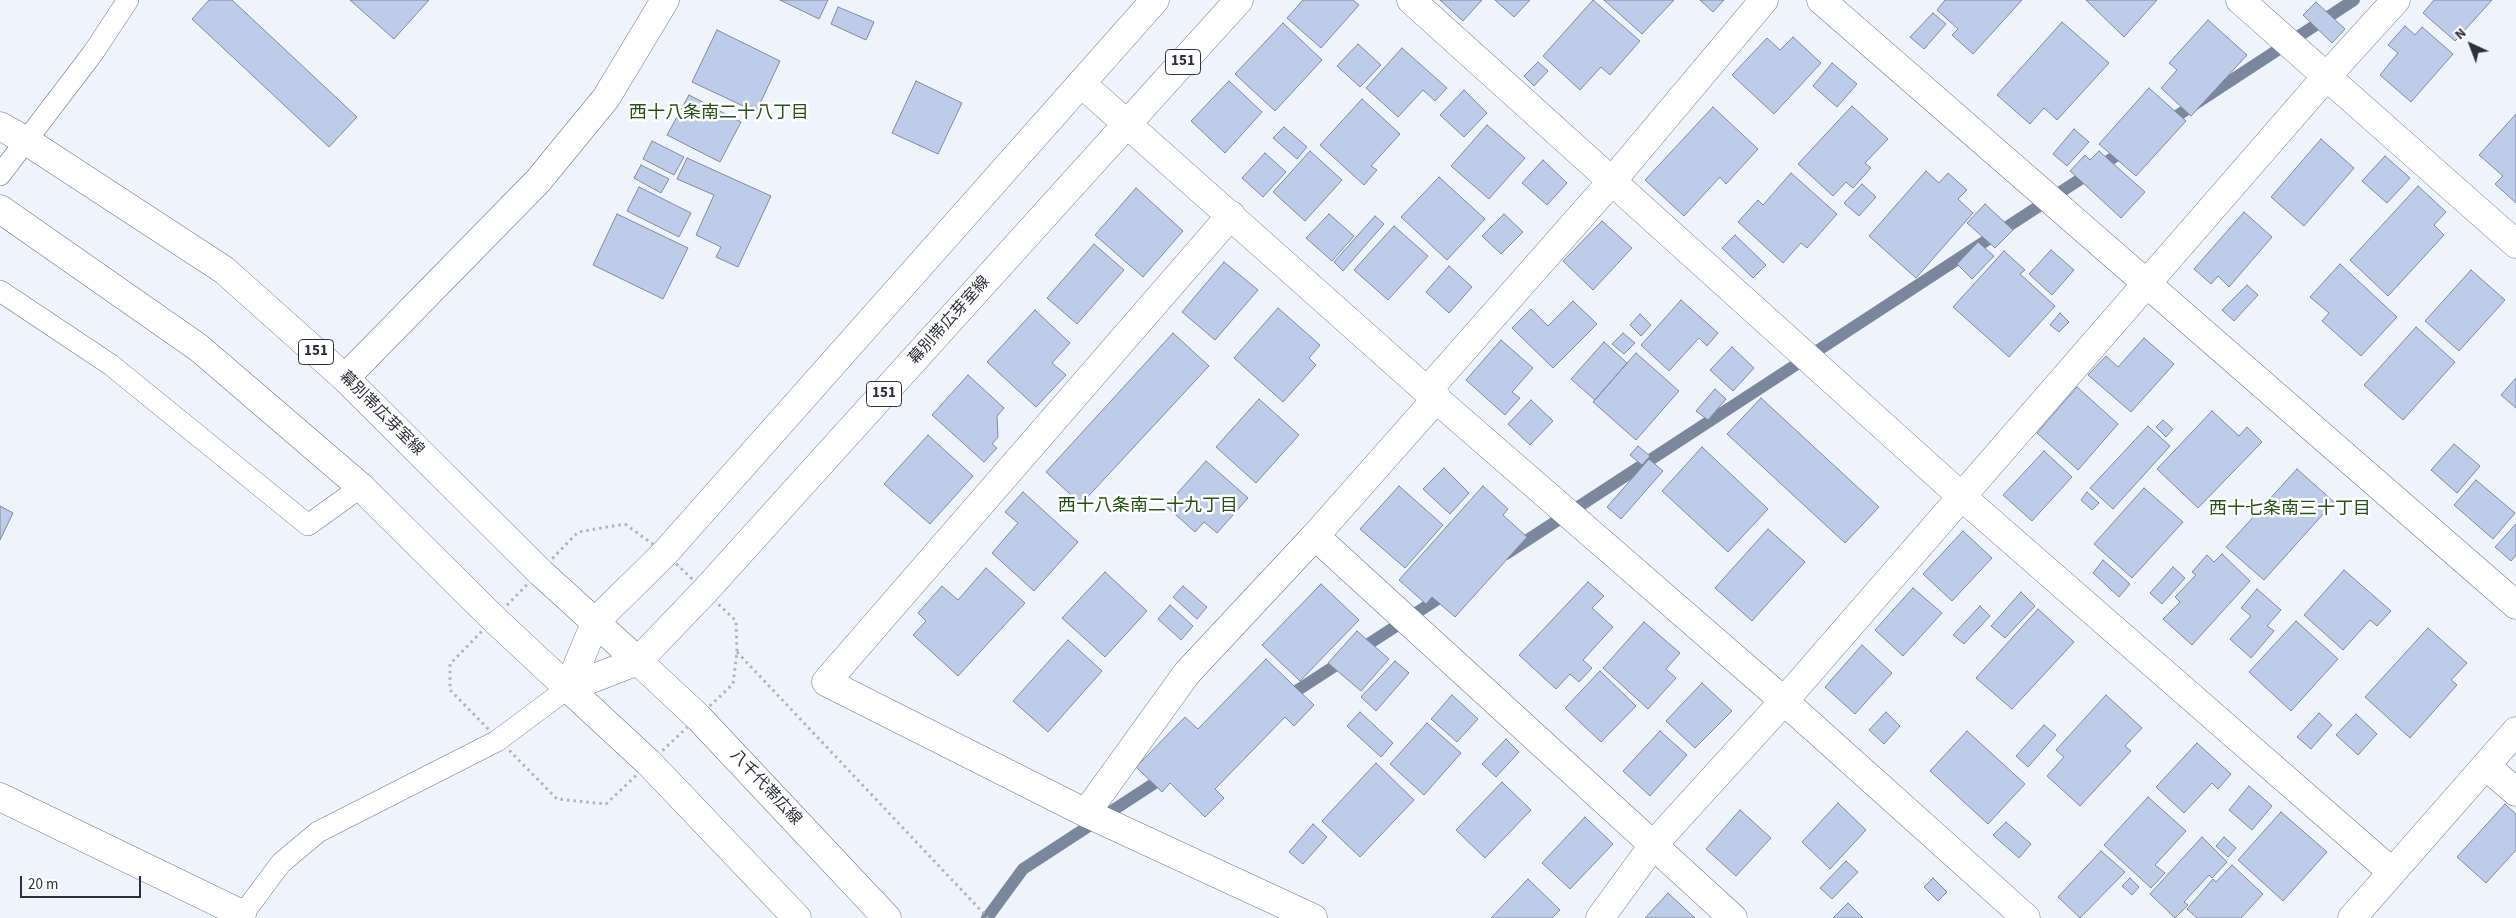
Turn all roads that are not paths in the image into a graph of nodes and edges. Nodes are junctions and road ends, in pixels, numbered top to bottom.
1 (128, 0) edge
2 (665, 0) edge
3 (1155, 0) edge
4 (1239, 0) edge
5 (1411, 0) edge
6 (1764, 0) edge
7 (1822, 0) edge
8 (2240, 0) edge
9 (2396, 0) edge
10 (2326, 77) junction
11 (1082, 84) junction
12 (1128, 124) junction
13 (0, 126) edge
14 (25, 140) junction
15 (0, 175) edge
16 (1612, 181) junction
17 (0, 209) edge
18 (1232, 215) junction
19 (2516, 244) edge
20 (2148, 283) junction
21 (0, 291) edge
22 (344, 378) junction
23 (1432, 394) junction
24 (361, 487) junction
25 (1961, 496) junction
26 (1315, 536) junction
27 (2516, 606) edge
28 (596, 621) junction
29 (638, 661) junction
30 (568, 688) junction
31 (1784, 701) junction
32 (2516, 731) edge
33 (2486, 766) junction
34 (2516, 792) edge
35 (0, 797) edge
36 (1086, 813) junction
37 (1654, 844) junction
38 (2392, 872) junction
39 (1299, 915) edge
40 (241, 916) edge
41 (797, 918) edge
42 (887, 918) edge
43 (1600, 918) edge
44 (1733, 918) edge
45 (2026, 918) edge
46 (2352, 918) edge

1 - 14 lane
2 - 22 street
3 - 11 street
4 - 12 street, 幕別帯広芽室線 / 151
5 - 16 street
6 - 16 street
7 - 20 street
8 - 10 street
9 - 10 street
10 - 19 street
10 - 20 street
11 - 12 street
11 - 28 street
12 - 18 street
12 - 29 street, 幕別帯広芽室線 / 151
13 - 14 street, 幕別帯広芽室線 / 151
14 - 15 lane
14 - 22 street, 幕別帯広芽室線 / 151
16 - 23 street
16 - 25 street
17 - 24 street
18 - 23 street
18 - 36 street
20 - 25 street
20 - 27 street
21 - 24 lane
22 - 28 street, 幕別帯広芽室線 / 151
23 - 26 street
23 - 31 street
24 - 30 street
25 - 31 street
25 - 38 street
26 - 36 street
26 - 37 street
28 - 29 street, 幕別帯広芽室線 / 151
28 - 30 street
29 - 30 street, 幕別帯広芽室線 / 151
29 - 42 street, 八千代帯広線
30 - 40 lane
30 - 41 street
31 - 37 street
31 - 45 street
32 - 33 street
33 - 34 street
33 - 38 street
35 - 40 street
36 - 39 street
37 - 43 street
37 - 44 street
38 - 46 street

